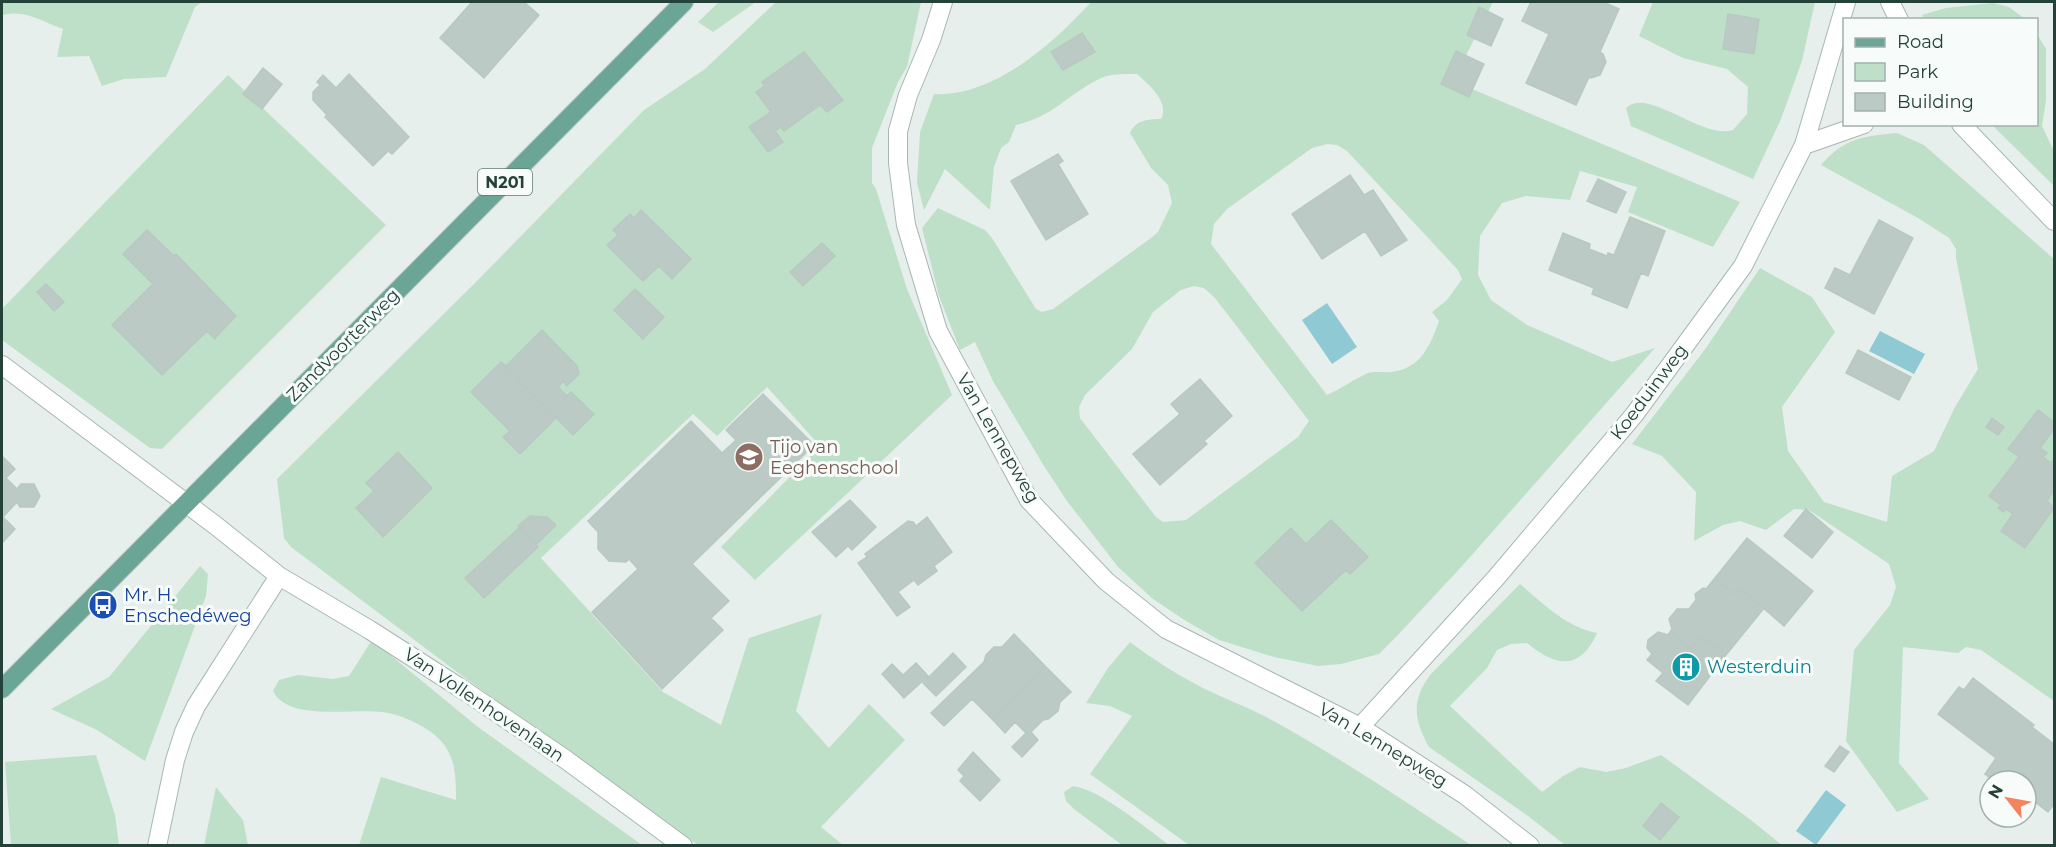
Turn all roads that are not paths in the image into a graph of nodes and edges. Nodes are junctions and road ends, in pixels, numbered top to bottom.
1 (684, 2) edge
2 (943, 2) edge
3 (1846, 2) edge
4 (1890, 2) edge
5 (1898, 18) edge
6 (1858, 126) edge
7 (1963, 126) edge
8 (1804, 144) junction
9 (2055, 220) edge
10 (2, 365) edge
11 (186, 503) junction
12 (279, 576) junction
13 (2, 689) edge
14 (1360, 727) junction
15 (157, 846) edge
16 (683, 846) edge
17 (1530, 846) edge

1 - 11 main road, Zandvoorterweg / N201
2 - 14 street, Van Lennepweg
3 - 8 street, Koeduinweg
4 - 5 street
6 - 8 street
7 - 9 street
8 - 14 street, Koeduinweg
10 - 11 street
11 - 12 street, Van Vollenhovenlaan
11 - 13 main road, Zandvoorterweg / N201
12 - 15 street
12 - 16 street, Van Vollenhovenlaan
14 - 17 street, Van Lennepweg

